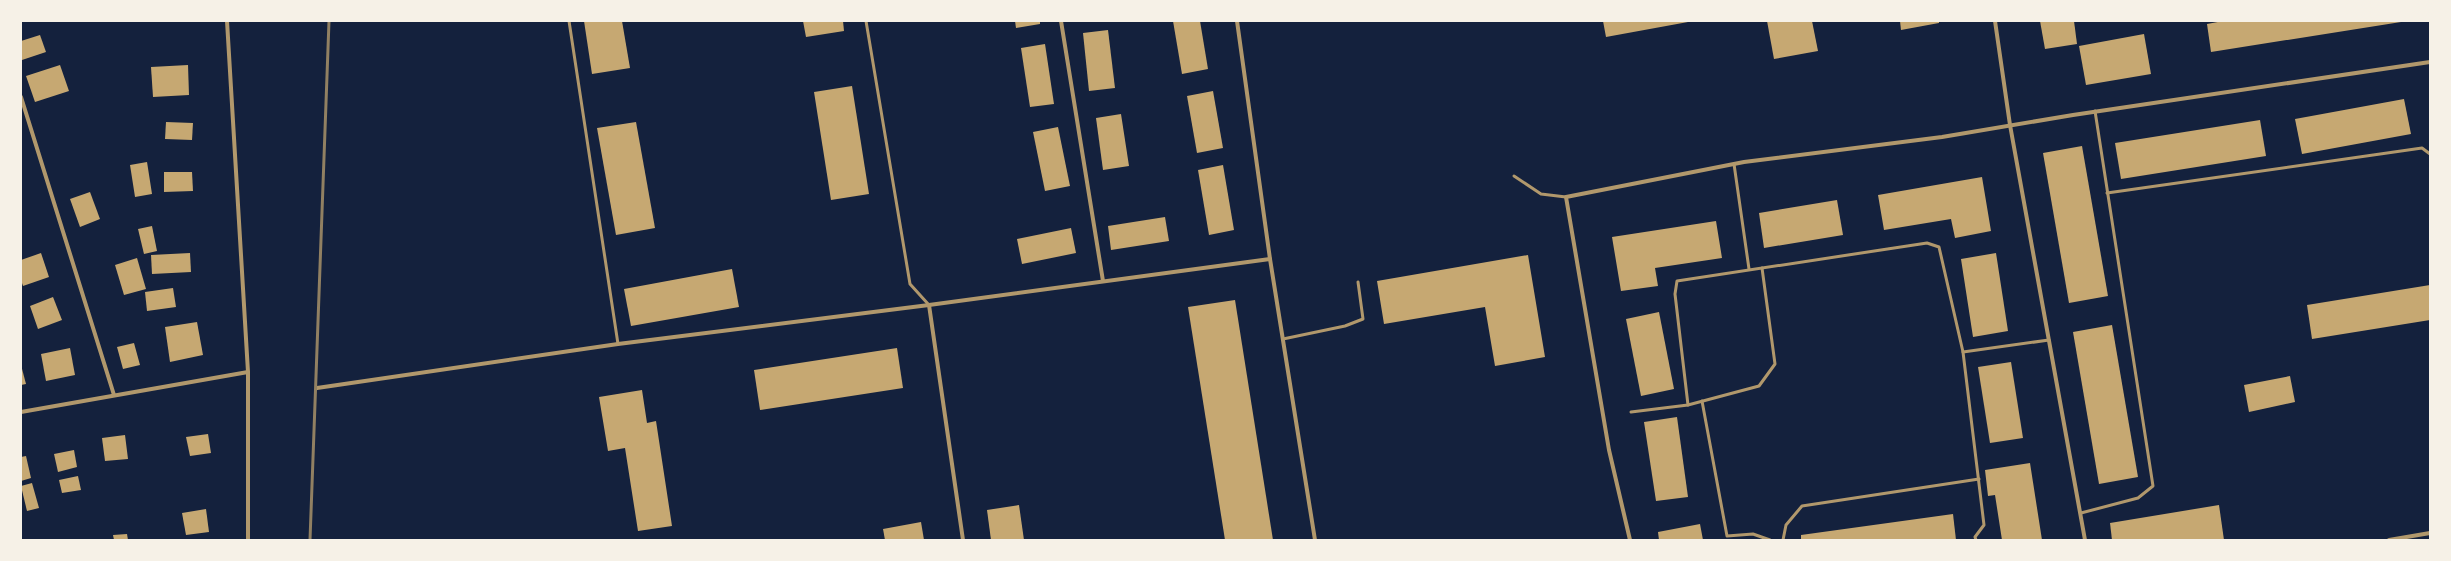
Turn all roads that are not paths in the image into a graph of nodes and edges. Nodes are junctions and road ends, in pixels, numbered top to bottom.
1 (227, 21) edge
2 (569, 21) edge
3 (866, 21) edge
4 (1061, 21) edge
5 (1237, 21) edge
6 (1995, 21) edge
7 (2430, 62) edge
8 (21, 97) edge
9 (2095, 112) junction
10 (2010, 125) junction
11 (2430, 154) edge
12 (1734, 164) junction
13 (1514, 176) dead end
14 (2108, 193) junction
15 (1566, 197) junction
16 (1270, 259) junction
17 (1762, 268) junction
18 (1749, 270) junction
19 (1103, 281) junction
20 (1358, 282) dead end
21 (929, 305) junction
22 (1283, 339) junction
23 (2049, 340) junction
24 (618, 344) junction
25 (1963, 352) junction
26 (248, 372) junction
27 (317, 388) dead end
28 (114, 395) junction
29 (1702, 401) junction
30 (1688, 405) junction
31 (21, 412) edge
32 (1631, 412) dead end
33 (1979, 479) junction
34 (2081, 513) junction
35 (2430, 533) edge
36 (248, 540) edge
37 (963, 540) edge
38 (1314, 540) edge
39 (1630, 540) edge
40 (1770, 540) edge
41 (1783, 540) edge
42 (1976, 540) edge
43 (2085, 540) edge
44 (2389, 540) edge

1 - 26 street
2 - 24 lane
3 - 21 lane
4 - 19 street
5 - 16 street
6 - 10 street
7 - 9 street
8 - 28 street
9 - 10 street
9 - 14 lane
10 - 12 street
10 - 23 street
11 - 14 lane
12 - 15 street
12 - 18 lane
13 - 15 lane
14 - 34 lane
15 - 39 street
16 - 19 street
16 - 22 street
17 - 18 lane
17 - 25 lane
17 - 29 lane
18 - 30 lane
19 - 21 street
20 - 22 lane
21 - 24 street
21 - 37 street
22 - 38 street
23 - 25 lane
23 - 34 street
24 - 27 street
25 - 33 lane
26 - 28 street
26 - 36 street
28 - 31 street
29 - 30 lane
29 - 40 lane
30 - 32 lane
33 - 41 lane
33 - 42 lane
34 - 43 street
35 - 44 street

